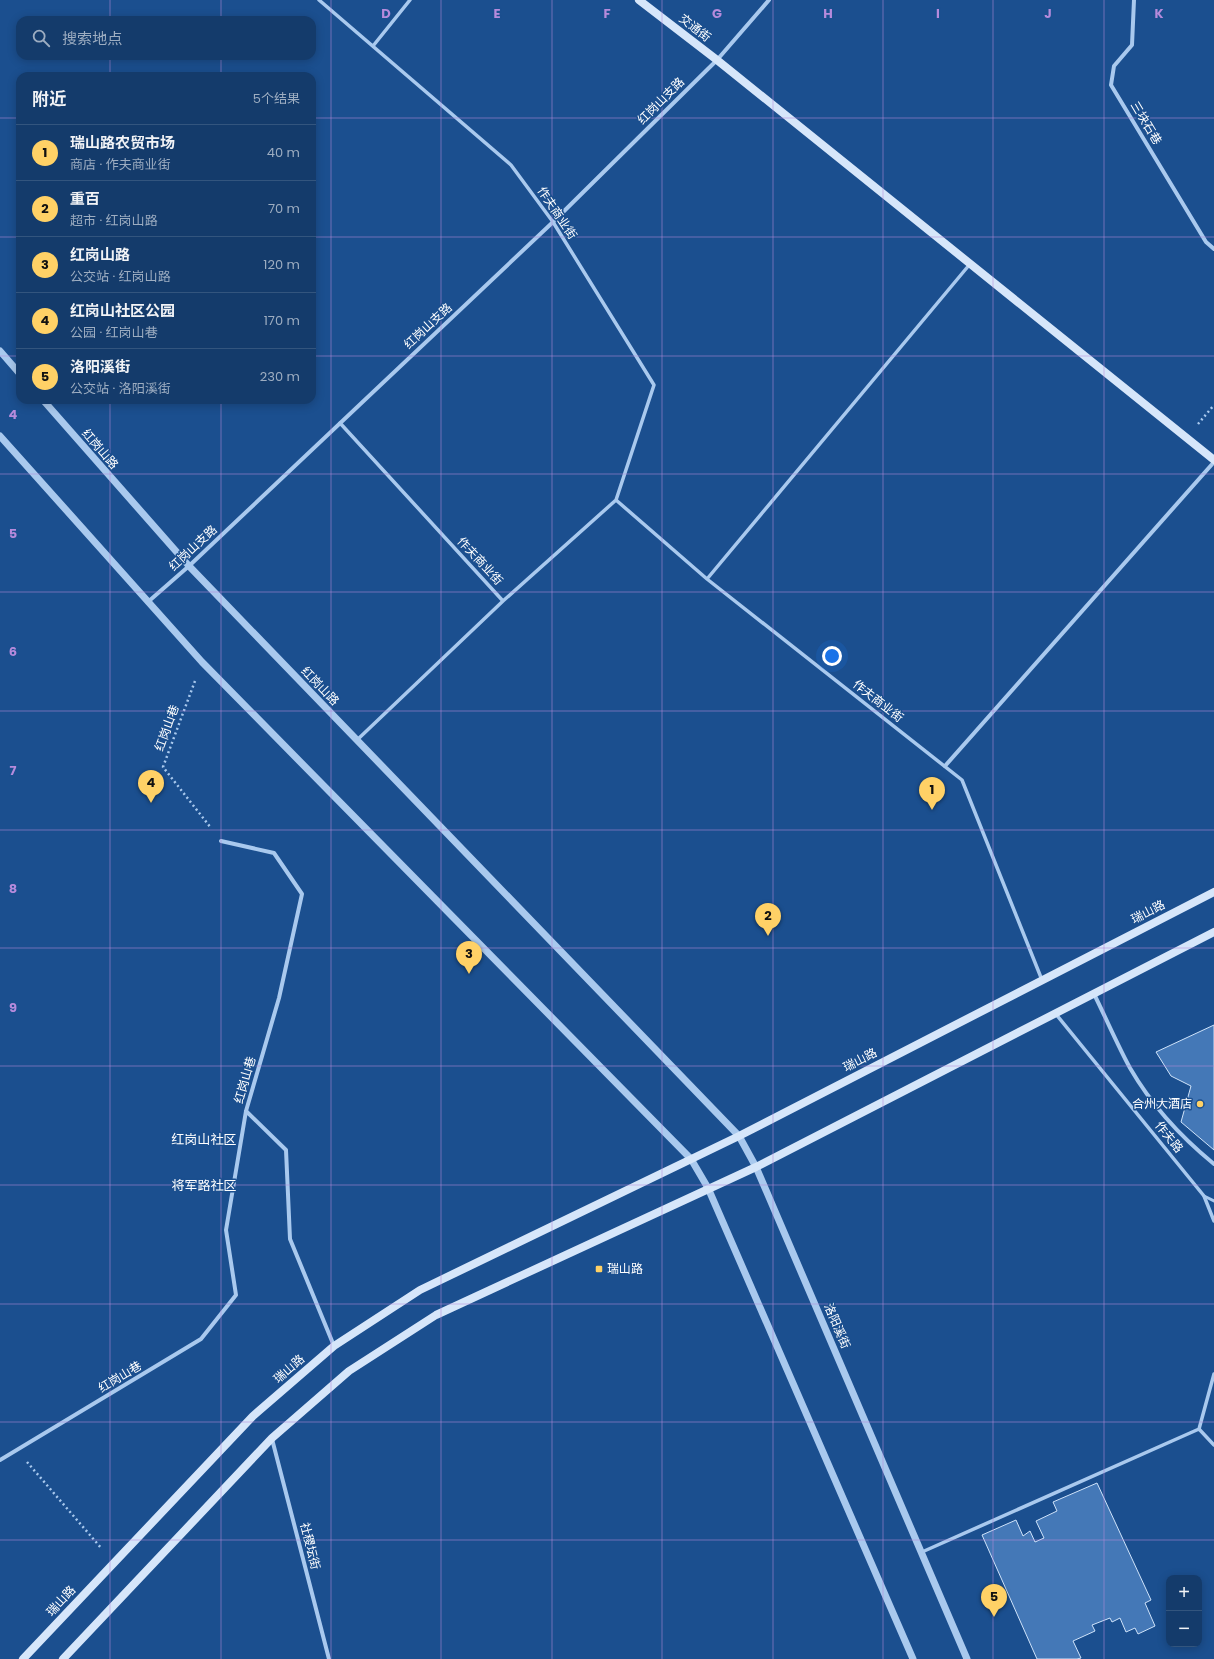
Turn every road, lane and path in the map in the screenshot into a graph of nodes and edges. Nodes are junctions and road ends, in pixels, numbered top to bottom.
1 (319, 0) edge
2 (410, 0) edge
3 (639, 0) edge
4 (769, 0) edge
5 (1134, 0) edge
6 (373, 46) junction
7 (717, 60) junction
8 (553, 222) junction
9 (1214, 249) edge
10 (970, 264) junction
11 (0, 351) edge
12 (16, 369) edge
13 (47, 404) edge
14 (1214, 405) edge
15 (340, 423) junction
16 (0, 436) edge
17 (1186, 438) junction
18 (1214, 461) edge
19 (616, 500) junction
20 (189, 566) junction
21 (707, 579) junction
22 (149, 601) junction
23 (504, 601) junction
24 (202, 662) junction
25 (358, 740) junction
26 (945, 766) junction
27 (221, 841) joint
28 (1214, 892) edge
29 (1214, 932) edge
30 (1042, 980) junction
31 (1094, 994) junction
32 (1055, 1014) junction
33 (246, 1111) junction
34 (739, 1136) junction
35 (691, 1158) junction
36 (1214, 1164) edge
37 (756, 1167) junction
38 (708, 1188) junction
39 (1204, 1196) junction
40 (1214, 1201) edge
41 (1214, 1221) edge
42 (334, 1346) junction
43 (1214, 1374) edge
44 (1199, 1429) junction
45 (272, 1438) junction
46 (1214, 1445) edge
47 (17, 1450) junction
48 (0, 1460) edge
49 (922, 1552) junction
50 (114, 1563) junction
51 (23, 1659) edge
52 (63, 1659) edge
53 (329, 1659) edge
54 (913, 1659) edge
55 (968, 1659) edge

1 - 6 street, 作夫商业街
2 - 6 street
3 - 7 main road, 交通街
4 - 7 street, 红岗山支路
5 - 9 street, 三块石巷
6 - 8 street, 作夫商业街
7 - 8 street, 红岗山支路
7 - 10 main road, 交通街
8 - 15 street, 红岗山支路
8 - 19 street, 作夫商业街
10 - 17 main road, 交通街
10 - 21 street
11 - 12 street
13 - 20 street, 红岗山路
14 - 17 path
15 - 20 street, 红岗山支路
15 - 23 street, 作夫商业街
16 - 22 street
17 - 18 main road, 交通街
18 - 26 street
19 - 21 street, 作夫商业街
19 - 23 street, 作夫商业街
20 - 22 street, 红岗山支路
20 - 25 street, 红岗山路
21 - 26 street, 作夫商业街
22 - 24 street
23 - 25 street
24 - 27 path, 红岗山巷
24 - 35 street
25 - 34 street, 红岗山路
26 - 30 street, 作夫商业街
27 - 33 street, 红岗山巷
28 - 30 main road, 瑞山路
29 - 31 main road
30 - 34 main road, 瑞山路
31 - 32 main road
31 - 36 street
32 - 37 main road
32 - 39 street, 作夫路
33 - 42 street
33 - 47 street, 红岗山巷
34 - 35 main road, 瑞山路
34 - 37 street, 洛阳溪街
35 - 38 street
35 - 42 main road, 瑞山路
37 - 38 main road
37 - 49 street, 洛阳溪街
38 - 45 main road
38 - 54 street
39 - 40 lane
39 - 41 street, 作夫路
42 - 50 main road, 瑞山路
43 - 44 street
44 - 46 street
44 - 49 street
45 - 52 main road
45 - 53 street, 社稷坛街
47 - 48 street, 红岗山巷
47 - 50 path
49 - 55 street, 洛阳溪街
50 - 51 main road, 瑞山路

